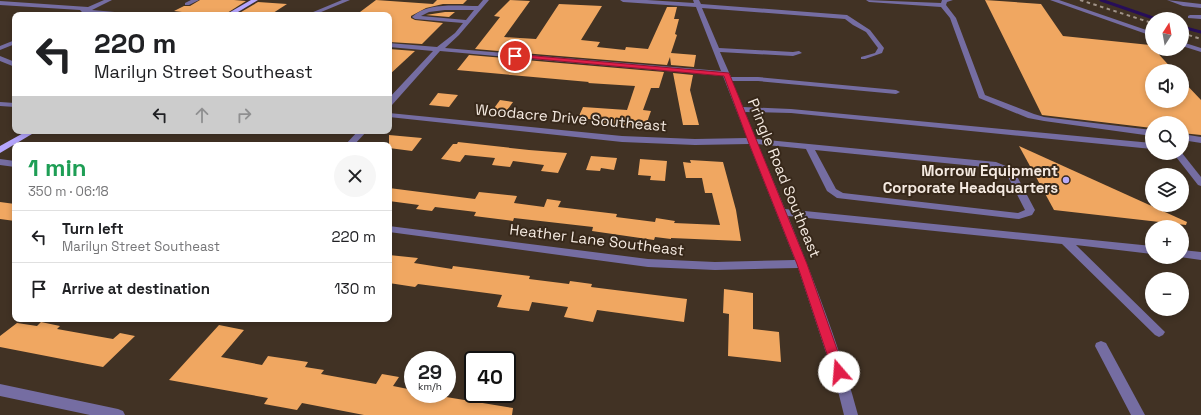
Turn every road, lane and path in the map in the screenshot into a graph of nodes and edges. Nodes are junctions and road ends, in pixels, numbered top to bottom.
1 (109, 0) edge
2 (196, 0) edge
3 (256, 0) edge
4 (347, 0) edge
5 (486, 0) edge
6 (623, 0) edge
7 (870, 0) edge
8 (950, 0) edge
9 (1053, 0) edge
10 (1170, 0) edge
11 (1197, 0) edge
12 (1201, 1) edge
13 (911, 2) edge
14 (0, 3) edge
15 (698, 3) edge
16 (187, 4) dead end
17 (943, 5) junction
18 (1201, 6) edge
19 (479, 8) junction
20 (86, 10) junction
21 (82, 12) edge
22 (102, 12) edge
23 (234, 12) edge
24 (317, 12) edge
25 (1190, 16) dead end
26 (1201, 17) edge
27 (467, 22) junction
28 (1145, 32) edge
29 (12, 43) edge
30 (392, 45) edge
31 (1189, 46) edge
32 (0, 48) edge
33 (439, 49) junction
34 (717, 50) junction
35 (1201, 50) edge
36 (799, 53) dead end
37 (0, 58) edge
38 (863, 58) dead end
39 (12, 64) edge
40 (728, 76) junction
41 (896, 92) dead end
42 (392, 100) edge
43 (1, 104) dead end
44 (12, 105) edge
45 (740, 109) junction
46 (392, 115) edge
47 (1145, 132) edge
48 (15, 134) edge
49 (27, 134) edge
50 (360, 134) edge
51 (1189, 138) edge
52 (1201, 140) edge
53 (752, 141) junction
54 (0, 142) edge
55 (13, 142) edge
56 (353, 142) edge
57 (12, 143) edge
58 (1145, 145) edge
59 (809, 146) junction
60 (0, 150) edge
61 (1183, 160) edge
62 (0, 162) edge
63 (12, 164) edge
64 (1201, 183) edge
65 (781, 212) junction
66 (392, 229) edge
67 (1065, 241) junction
68 (1145, 249) edge
69 (1189, 255) edge
70 (1201, 256) edge
71 (802, 264) junction
72 (1158, 332) dead end
73 (1101, 346) dead end
74 (0, 390) edge
75 (94, 413) edge
76 (118, 415) edge
77 (851, 415) edge
78 (1138, 415) edge

1 - 20 street
2 - 16 street
3 - 23 main road
4 - 24 street
5 - 19 street
6 - 15 street
7 - 13 street
8 - 17 street
9 - 28 street
10 - 18 street
11 - 12 street
13 - 17 street
14 - 20 street
15 - 34 street, Pringle Road Southeast
15 - 38 street
17 - 47 street
19 - 27 street
19 - 27 street
20 - 21 street
20 - 22 street
25 - 26 street
27 - 33 street
29 - 32 street
30 - 33 street
31 - 35 street
33 - 40 street
33 - 42 street
34 - 36 street
34 - 40 street, Pringle Road Southeast
37 - 39 street
40 - 41 street
40 - 45 street, Pringle Road Southeast
43 - 44 street
45 - 53 street, Pringle Road Southeast
45 - 58 street
46 - 53 street, Woodacre Drive Southeast
48 - 54 main road
49 - 55 main road
50 - 56 street
51 - 52 street
53 - 59 street, Woodacre Drive Southeast
53 - 65 street, Pringle Road Southeast
57 - 60 main road
59 - 59 street, Woodacre Drive Southeast
61 - 64 street
62 - 63 street
65 - 67 street
65 - 71 street, Pringle Road Southeast
66 - 71 street, Heather Lane Southeast
67 - 68 street
67 - 72 street
69 - 70 street
71 - 77 street, Pringle Road Southeast
73 - 78 street
74 - 75 street
75 - 76 street

